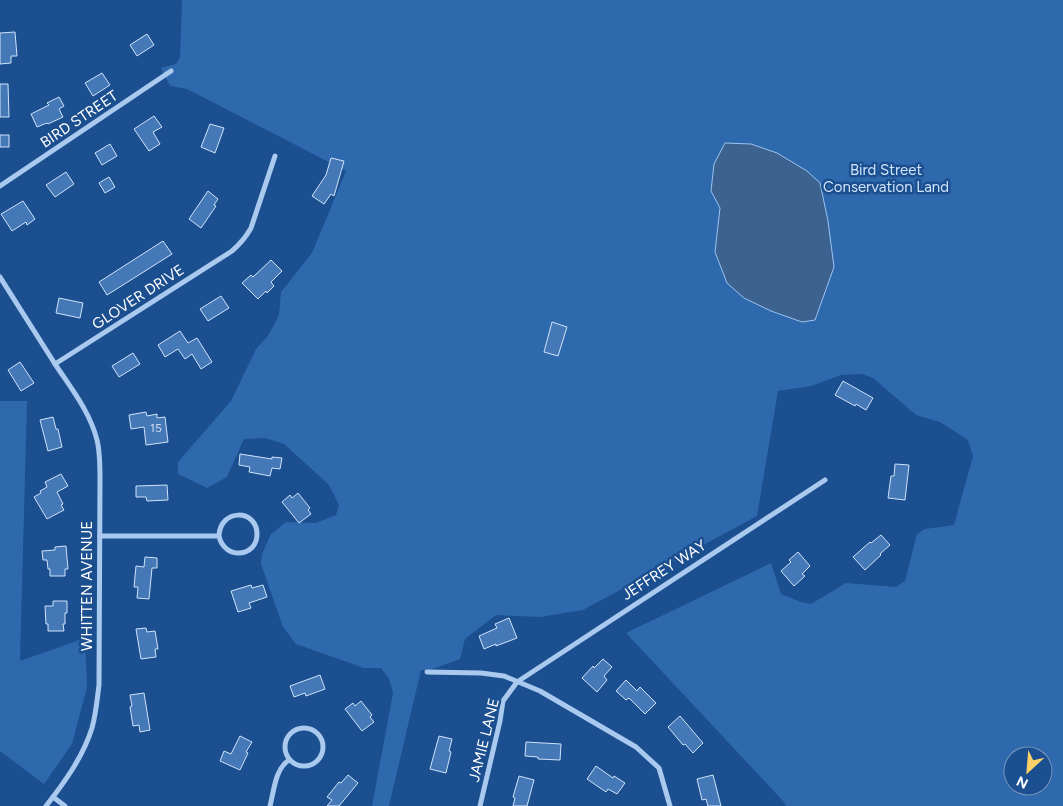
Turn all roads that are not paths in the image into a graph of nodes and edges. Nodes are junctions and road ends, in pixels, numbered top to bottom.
1 (171, 72) dead end
2 (275, 156) dead end
3 (0, 186) edge
4 (0, 277) edge
5 (55, 364) junction
6 (825, 480) dead end
7 (100, 536) junction
8 (219, 536) junction
9 (427, 672) dead end
10 (516, 682) junction
11 (289, 760) junction
12 (52, 797) junction
13 (46, 806) edge
14 (65, 806) edge
15 (270, 806) edge
16 (480, 806) edge
17 (670, 806) edge

1 - 3 street, BIRD STREET
2 - 5 street, GLOVER DRIVE
4 - 5 street
5 - 7 street, WHITTEN AVENUE
6 - 10 street, JEFFREY WAY
7 - 8 street
7 - 12 street, WHITTEN AVENUE
8 - 8 street
9 - 10 street
10 - 16 street, JAMIE LANE
10 - 17 street
11 - 11 street
11 - 15 street
12 - 13 street, WHITTEN AVENUE
12 - 14 street

